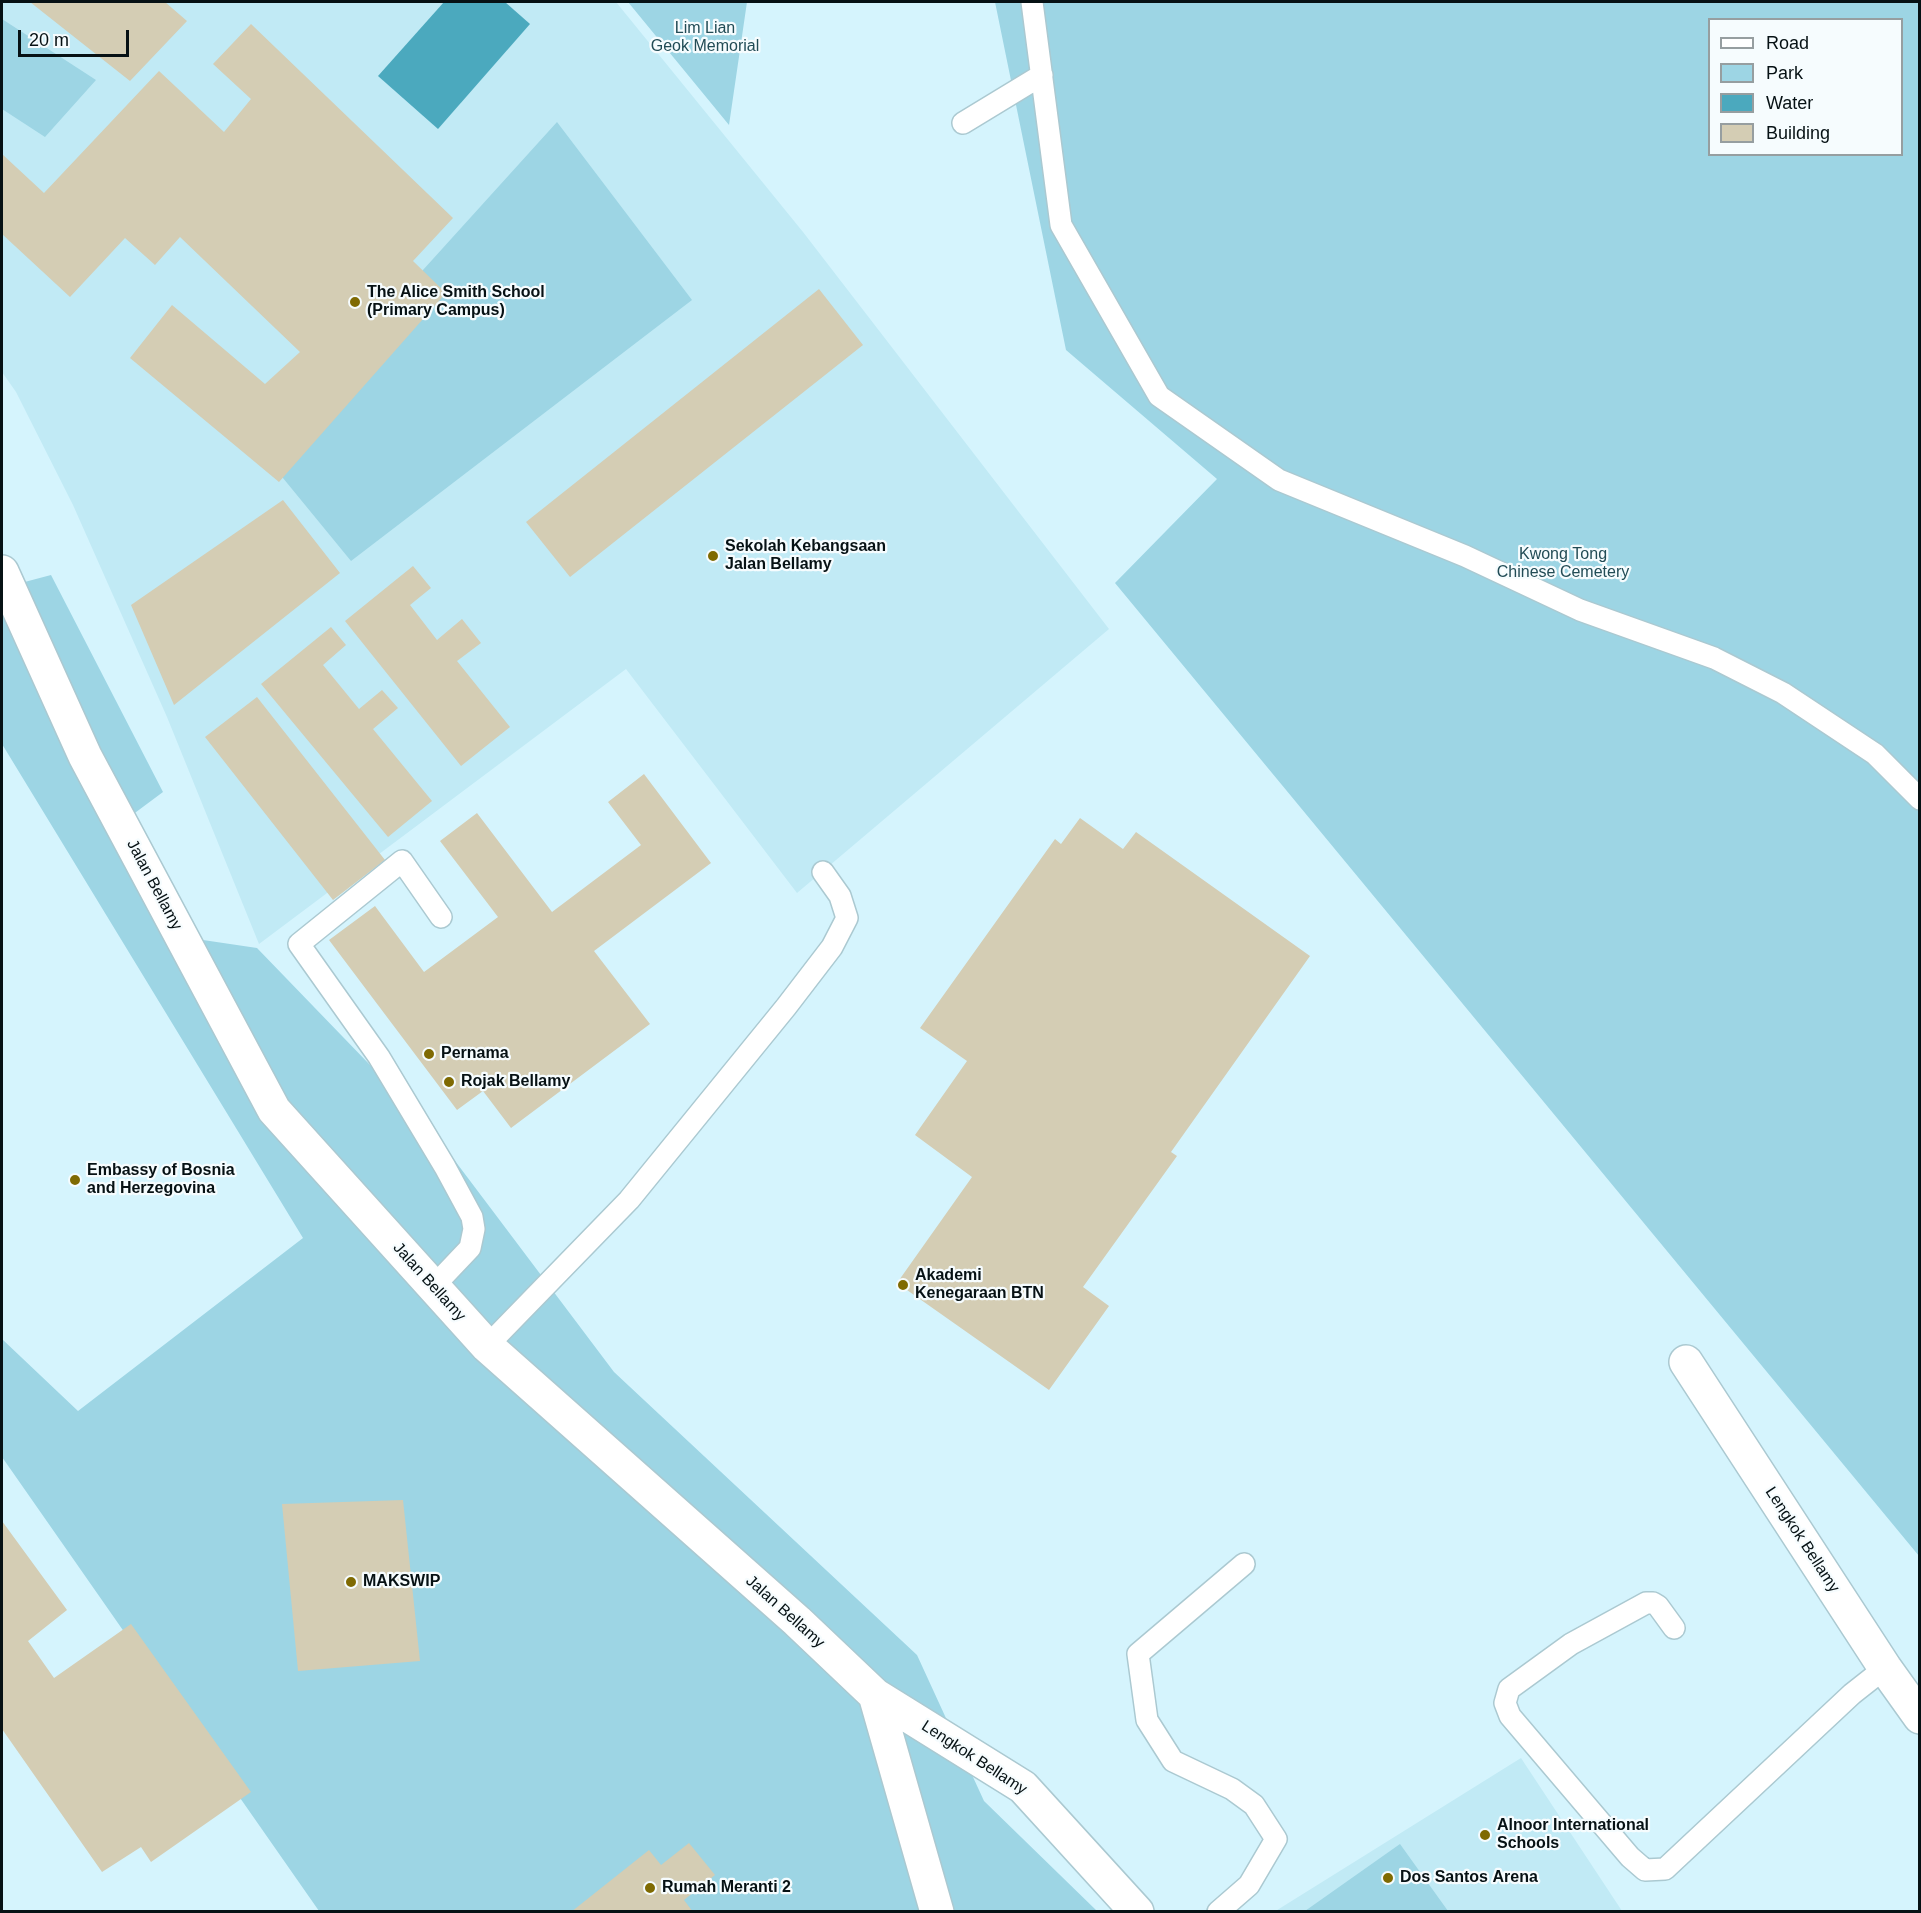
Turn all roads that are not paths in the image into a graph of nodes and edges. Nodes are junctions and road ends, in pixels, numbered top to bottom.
1 (1032, 2) edge
2 (1041, 75) junction
3 (963, 123) dead end
4 (2, 572) edge
5 (1920, 799) edge
6 (823, 872) dead end
7 (441, 917) dead end
8 (434, 1287) junction
9 (487, 1346) junction
10 (1686, 1362) dead end
11 (1244, 1564) dead end
12 (1674, 1628) dead end
13 (1885, 1668) junction
14 (875, 1695) junction
15 (1920, 1717) edge
16 (937, 1911) edge
17 (1137, 1911) edge
18 (1218, 1911) edge

1 - 2 lane
2 - 3 lane
2 - 5 lane
4 - 8 street, Jalan Bellamy
6 - 9 lane
7 - 8 lane
8 - 9 street, Jalan Bellamy
9 - 14 street, Jalan Bellamy
10 - 13 street, Lengkok Bellamy
11 - 18 lane
12 - 13 lane
13 - 15 street, Lengkok Bellamy
14 - 16 street
14 - 17 street, Lengkok Bellamy

